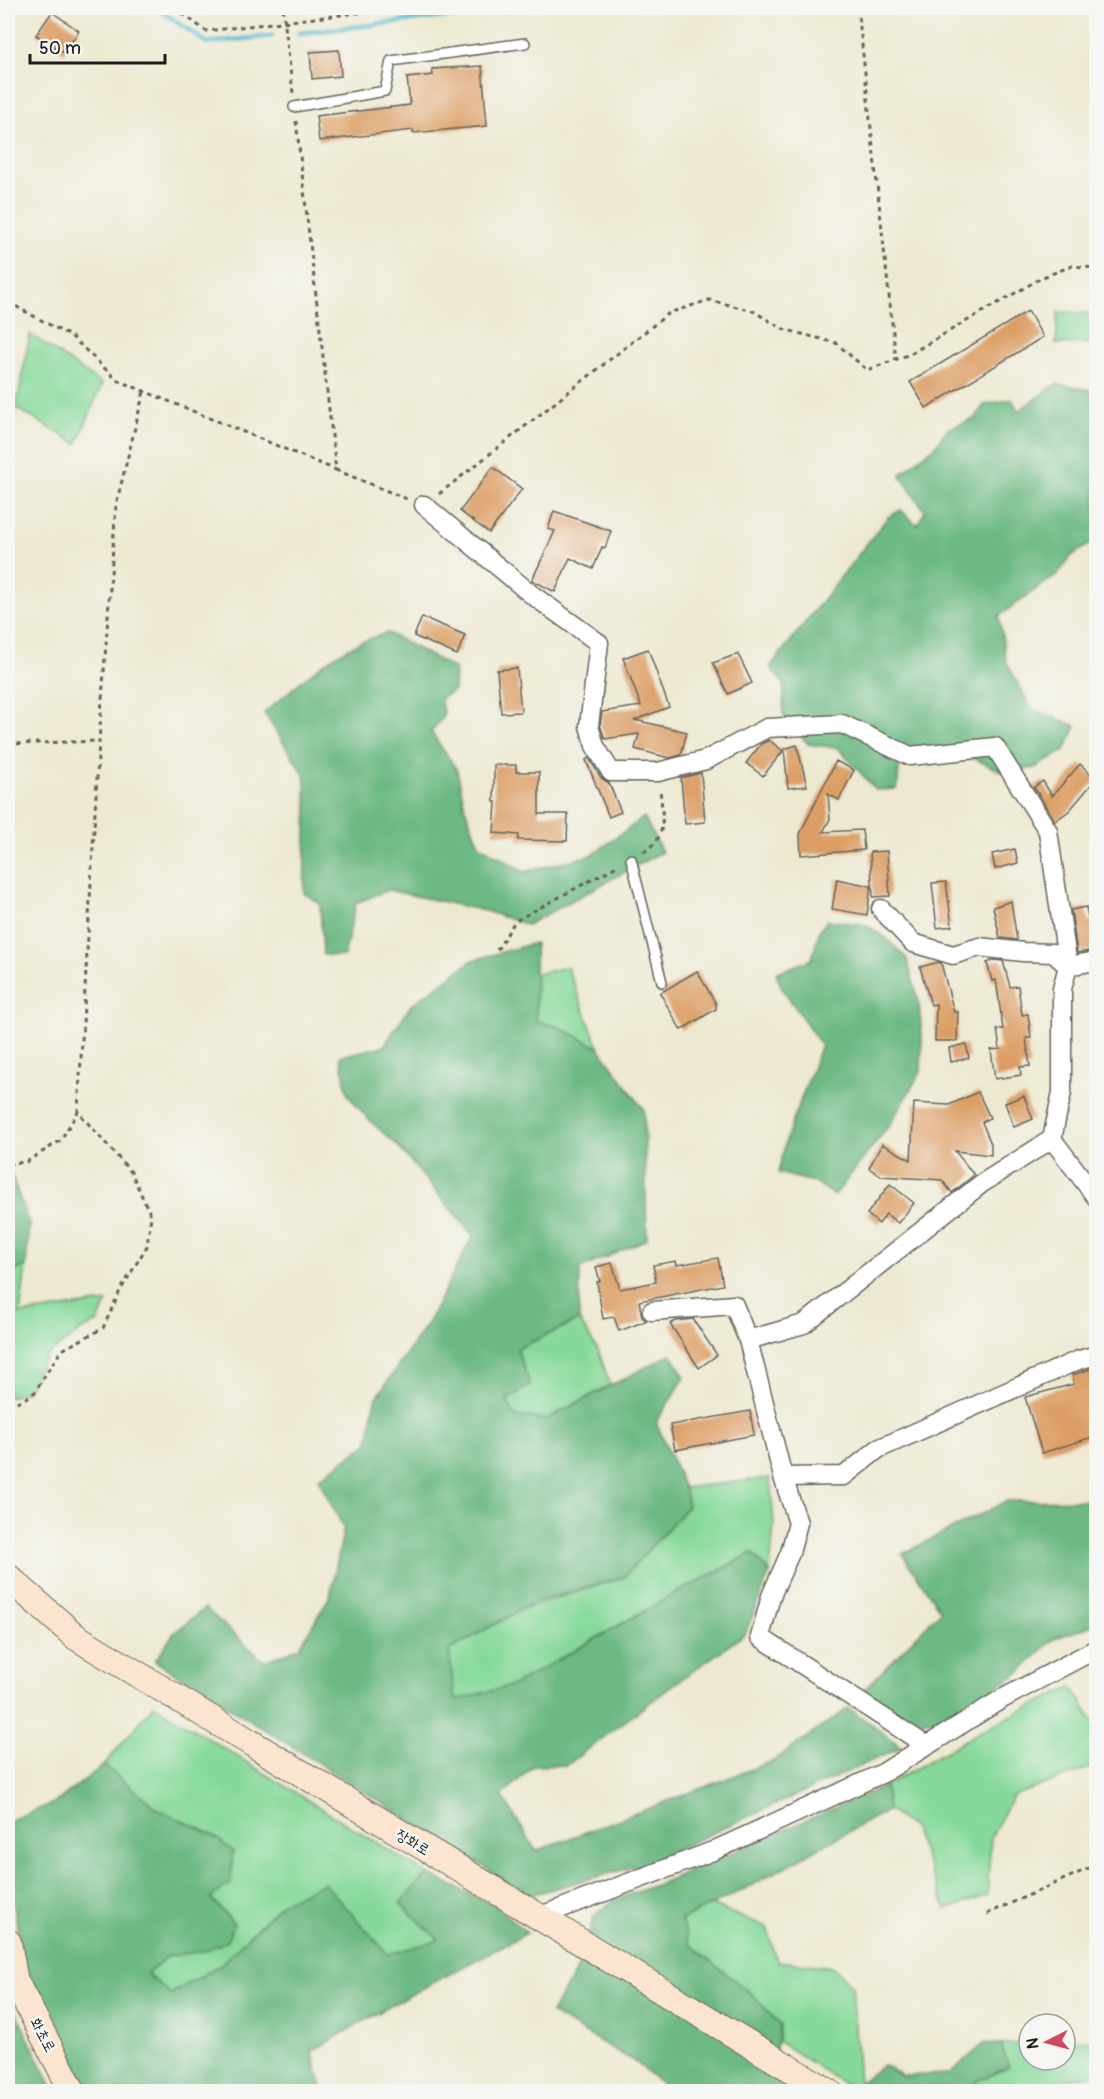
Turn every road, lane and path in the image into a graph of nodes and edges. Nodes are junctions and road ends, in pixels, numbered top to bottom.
1 (175, 8) edge
2 (283, 8) edge
3 (399, 8) edge
4 (858, 8) edge
5 (284, 21) junction
6 (525, 43) dead end
7 (294, 107) junction
8 (1096, 268) edge
9 (8, 302) edge
10 (896, 360) junction
11 (144, 391) junction
12 (336, 470) junction
13 (424, 505) junction
14 (99, 741) junction
15 (8, 744) edge
16 (658, 772) junction
17 (631, 859) junction
18 (881, 909) dead end
19 (497, 950) dead end
20 (1096, 961) edge
21 (1068, 966) junction
22 (662, 982) dead end
23 (78, 1112) junction
24 (1052, 1139) junction
25 (8, 1164) edge
26 (1096, 1197) edge
27 (652, 1311) dead end
28 (748, 1340) junction
29 (1096, 1355) edge
30 (8, 1404) edge
31 (783, 1477) junction
32 (8, 1577) edge
33 (1096, 1649) edge
34 (927, 1746) junction
35 (1096, 1865) edge
36 (987, 1914) dead end
37 (537, 1917) junction
38 (8, 1942) edge
39 (73, 2091) edge
40 (829, 2091) edge

1 - 5 path
2 - 5 path
3 - 5 path
4 - 10 path
5 - 7 path
6 - 7 lane
7 - 12 path
8 - 10 path
9 - 11 path
10 - 13 path
11 - 12 path
11 - 14 path
12 - 13 path
13 - 16 street
14 - 15 path
14 - 23 path
16 - 17 path
16 - 21 street
17 - 19 path
17 - 22 lane
18 - 21 street
20 - 21 street
21 - 24 street
23 - 25 path
23 - 30 path
24 - 26 street
24 - 28 street
27 - 28 street
28 - 31 street
29 - 31 street
31 - 34 street
32 - 37 street, 장화로
33 - 34 street
34 - 37 street
35 - 36 path
37 - 40 street, 장화로
38 - 39 street, 화초로

